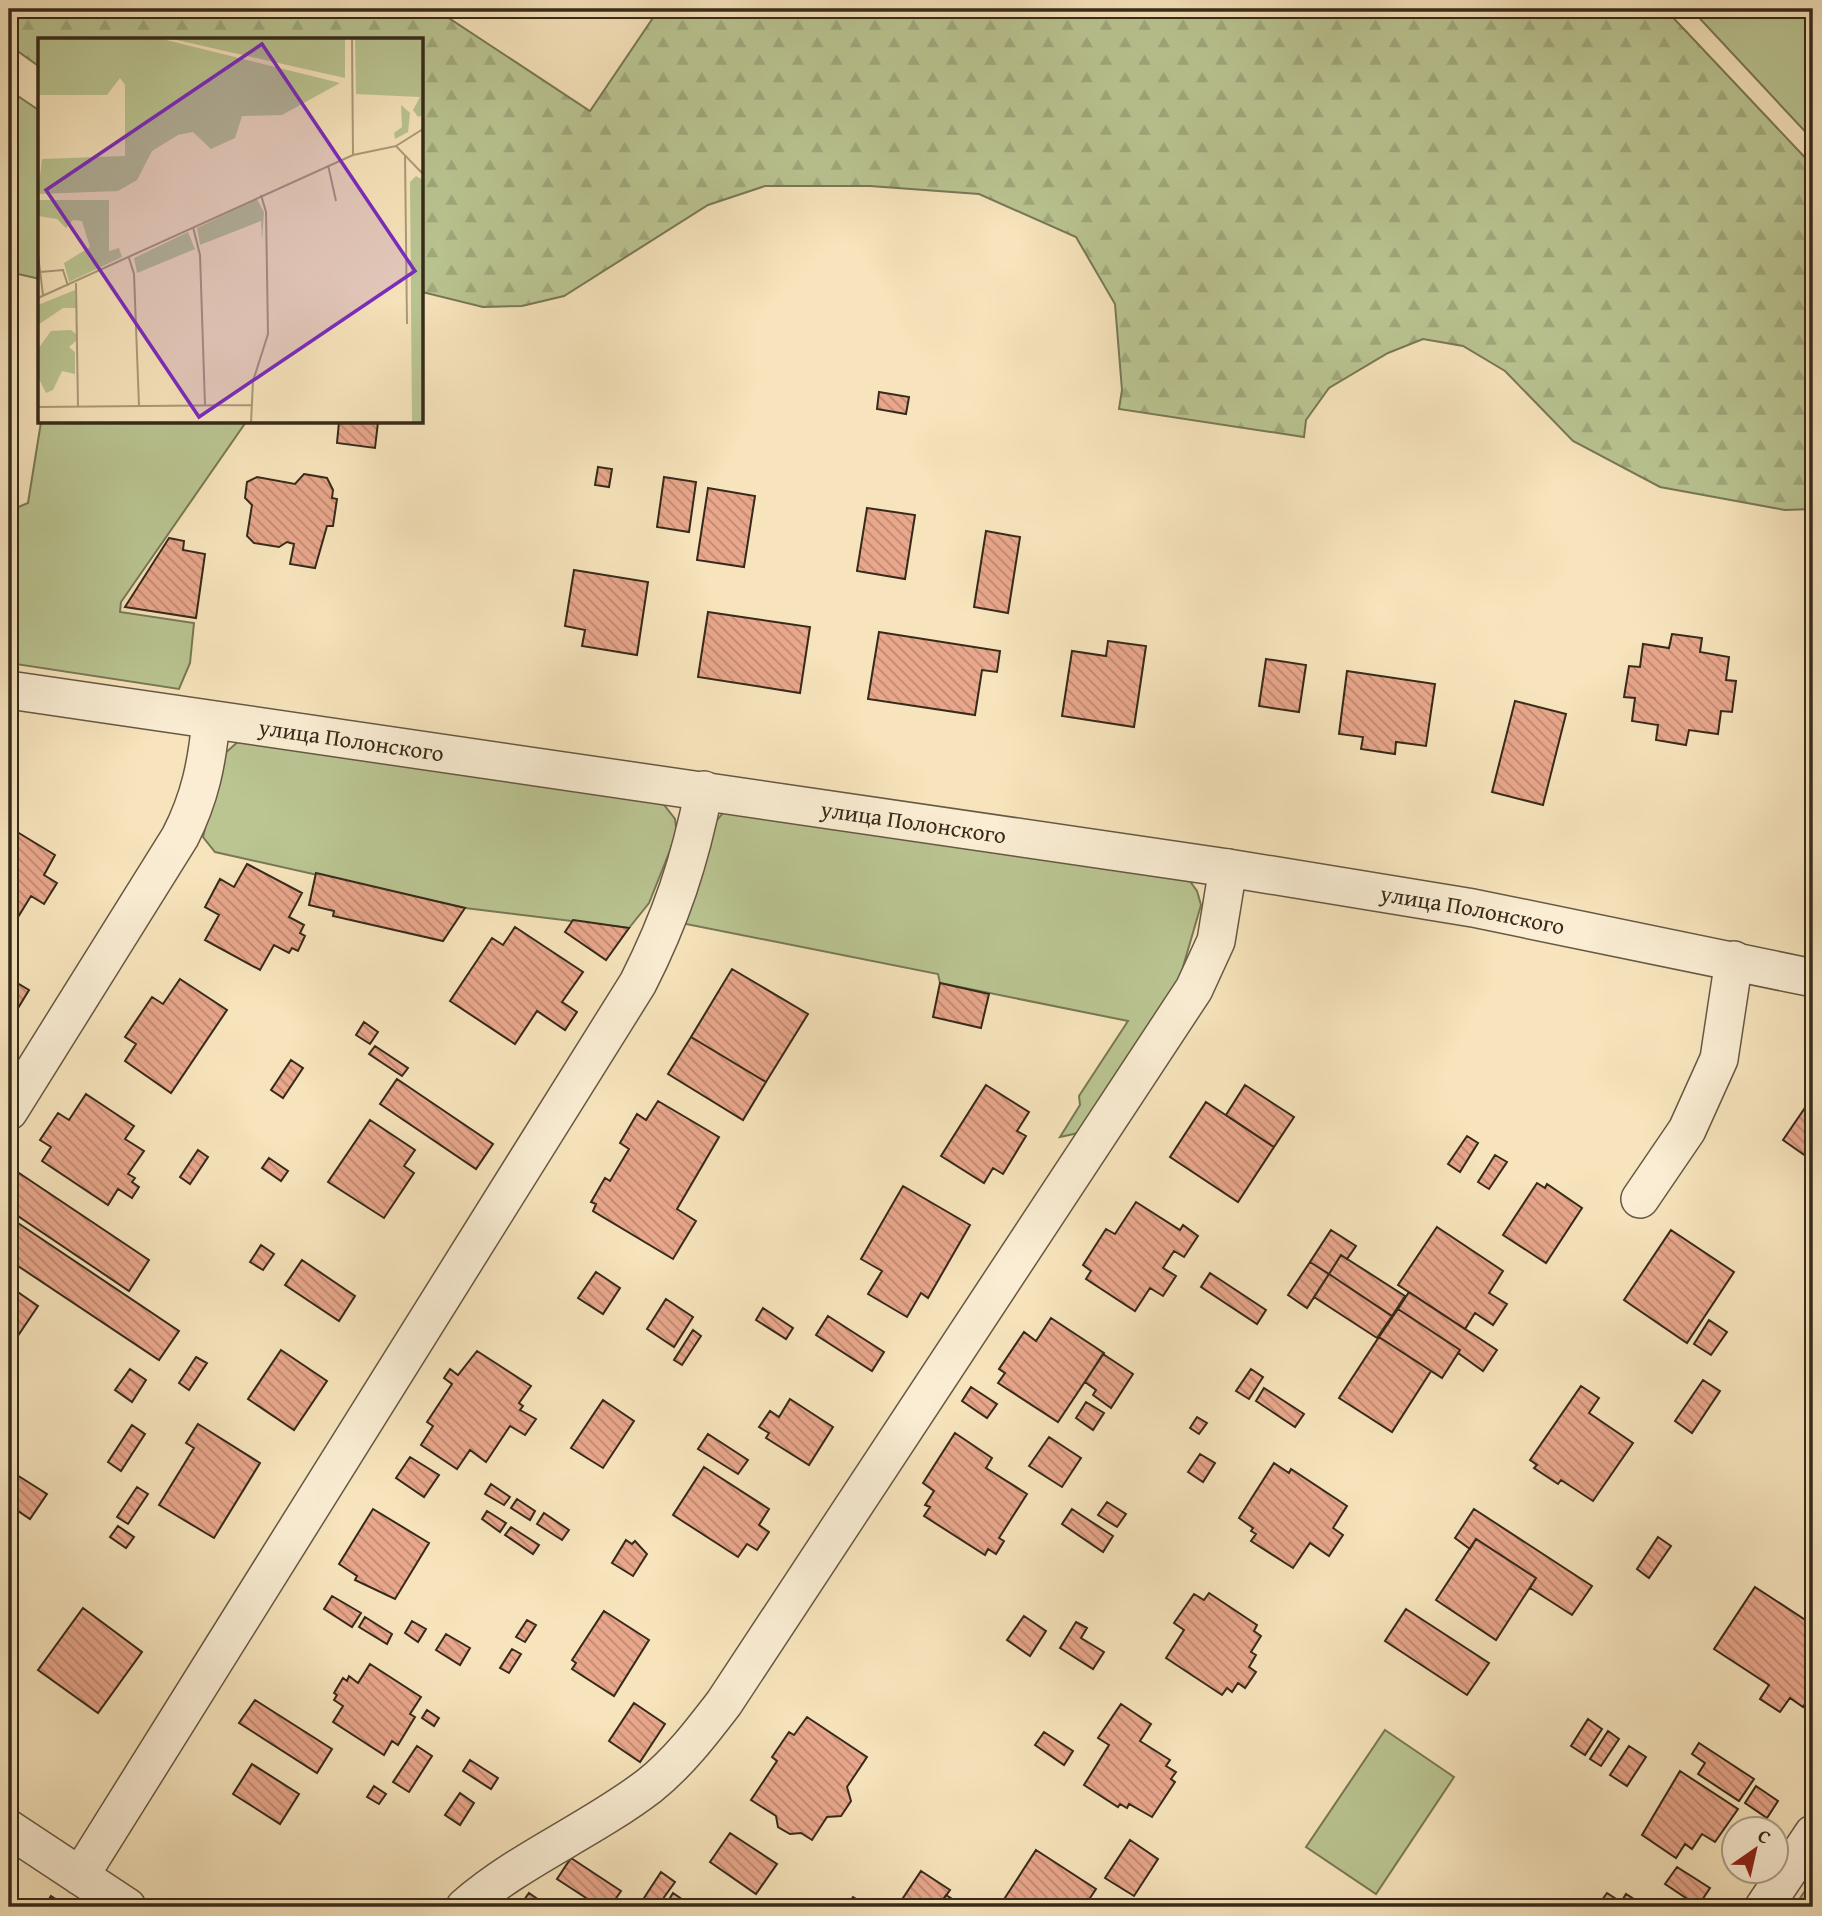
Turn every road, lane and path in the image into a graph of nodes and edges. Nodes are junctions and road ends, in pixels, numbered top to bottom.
1 (9, 690) edge
2 (212, 720) junction
3 (704, 790) junction
4 (1228, 868) junction
5 (1734, 960) junction
6 (1813, 978) edge
7 (9, 1111) edge
8 (1640, 1199) dead end
9 (9, 1829) edge
10 (1813, 1834) edge
11 (80, 1876) junction
12 (127, 1907) edge
13 (465, 1907) edge
14 (1764, 1907) edge

1 - 2 street, улица Полонского
2 - 3 street, улица Полонского
2 - 7 street
3 - 4 street, улица Полонского
3 - 11 street
4 - 5 street, улица Полонского
4 - 13 street
5 - 6 street, улица Полонского
5 - 8 street
9 - 11 street
10 - 14 street
11 - 12 street

